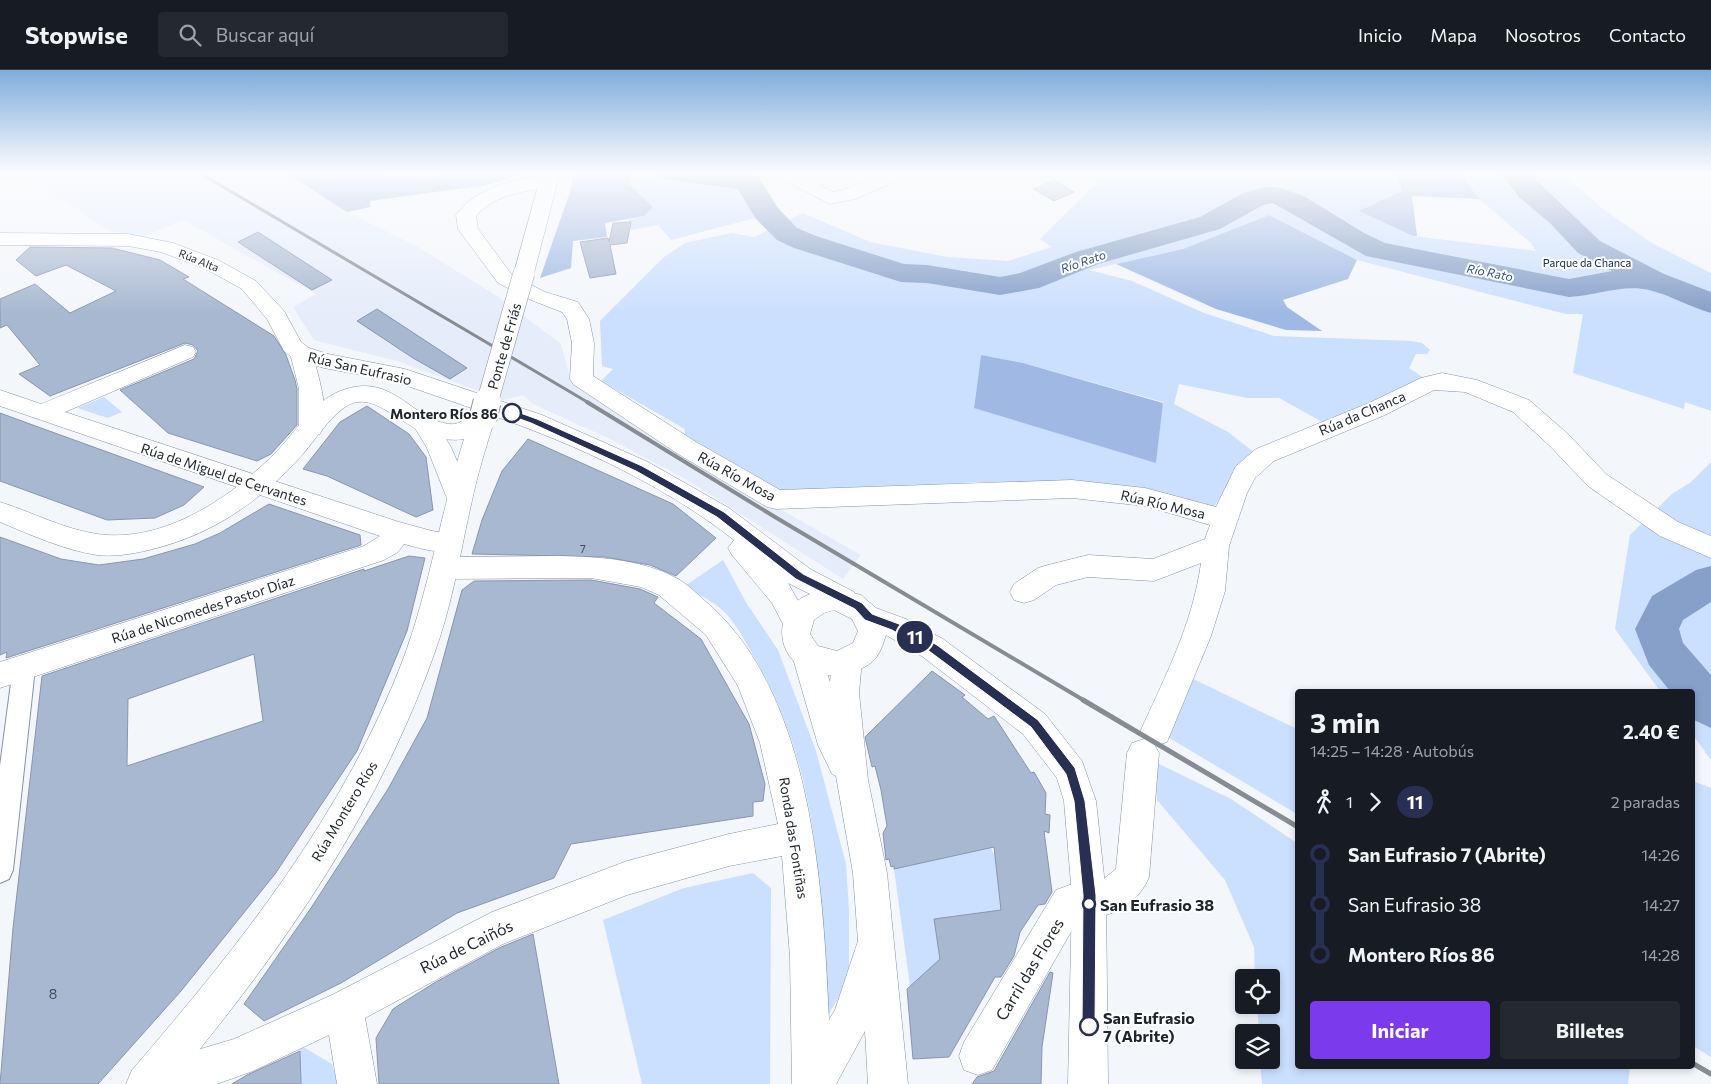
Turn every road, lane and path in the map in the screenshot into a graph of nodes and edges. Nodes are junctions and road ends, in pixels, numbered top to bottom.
1 (467, 219) edge
2 (535, 219) edge
3 (0, 239) edge
4 (515, 276) junction
5 (184, 352) dead end
6 (301, 353) junction
7 (0, 398) edge
8 (43, 412) junction
9 (483, 418) junction
10 (425, 425) junction
11 (311, 428) junction
12 (260, 484) junction
13 (459, 496) junction
14 (694, 500) junction
15 (0, 512) edge
16 (1225, 519) junction
17 (396, 531) junction
18 (1216, 546) junction
19 (1711, 548) edge
20 (447, 555) junction
21 (1024, 592) dead end
22 (844, 600) junction
23 (869, 617) junction
24 (796, 622) junction
25 (807, 655) junction
26 (856, 655) junction
27 (946, 660) junction
28 (12, 671) edge
29 (852, 780) junction
30 (796, 837) junction
31 (0, 870) edge
32 (1089, 897) junction
33 (874, 942) junction
34 (345, 1008) junction
35 (978, 1056) dead end
36 (146, 1084) edge
37 (357, 1084) edge
38 (814, 1084) edge
39 (888, 1084) edge
40 (1088, 1084) edge

1 - 4 street, Rúa Río Mosa
2 - 4 street, Ponte de Friás
3 - 6 street, Rúa Alta
4 - 9 street, Ponte de Friás, bridge
4 - 16 street, Rúa Río Mosa
5 - 8 street
6 - 11 street
6 - 14 street, Rúa San Eufrasio
7 - 8 street, Rúa de Miguel de Cervantes
8 - 12 street, Rúa de Miguel de Cervantes
9 - 10 street
9 - 13 street, Rúa Montero Ríos
10 - 11 street
10 - 13 street
11 - 12 street
12 - 15 street
12 - 17 street, Rúa de Miguel de Cervantes
13 - 20 street, Rúa Montero Ríos
14 - 22 street, Rúa San Eufrasio
14 - 24 street, Rúa San Eufrasio
16 - 18 street, Rúa da Chanca
16 - 19 street, Rúa da Chanca
17 - 20 street, Rúa de Miguel de Cervantes
17 - 28 street, Rúa de Nicomedes Pastor Díaz
18 - 21 street
18 - 32 street, Rúa da Chanca
20 - 30 street, Ronda das Fontiñas
20 - 36 street, Rúa Montero Ríos
22 - 23 street
22 - 24 street
23 - 26 street
23 - 27 street
24 - 25 street
25 - 26 street
25 - 29 street, Ronda das Fontiñas
26 - 27 street
26 - 29 street, Ronda das Fontiñas
27 - 32 street
28 - 31 street
29 - 33 street, Ronda das Fontiñas
30 - 34 street, Rúa de Caiñós
30 - 38 street, Ronda das Fontiñas
32 - 35 street, Carril das Flores
32 - 40 street
33 - 38 street, Ronda das Fontiñas
33 - 39 street, Ronda das Fontiñas
34 - 36 street, Rúa de Caiñós
34 - 37 street

